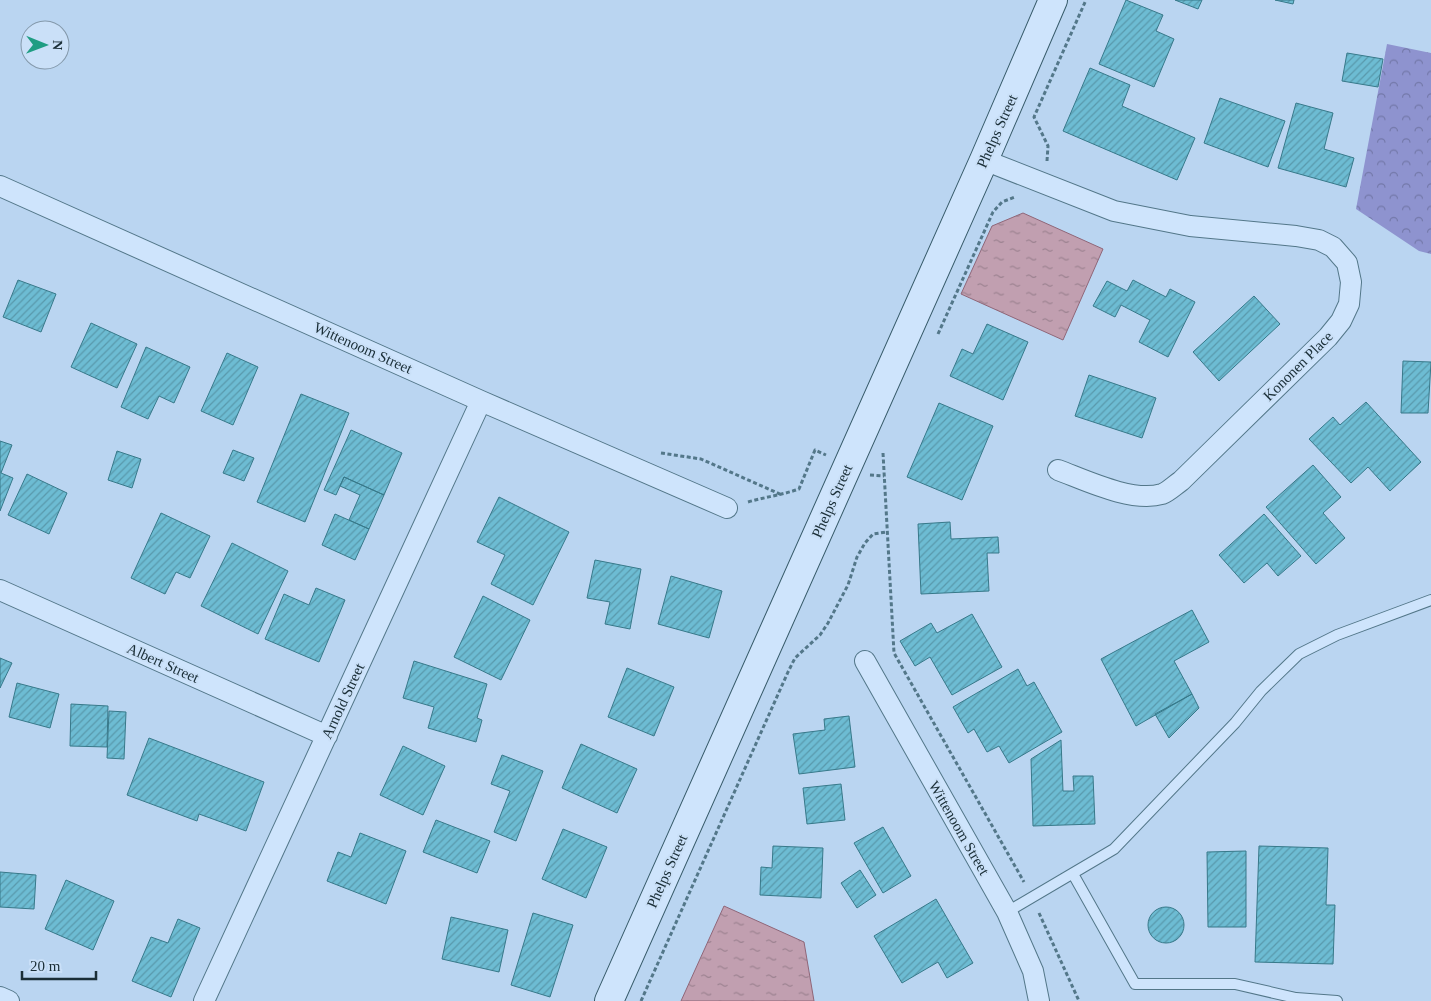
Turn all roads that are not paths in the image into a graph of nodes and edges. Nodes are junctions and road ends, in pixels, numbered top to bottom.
1 (1053, 5) edge
2 (984, 160) junction
3 (0, 186) edge
4 (481, 401) junction
5 (1058, 470) dead end
6 (727, 508) road end
7 (0, 590) edge
8 (1431, 600) edge
9 (865, 661) dead end
10 (327, 736) junction
11 (1073, 874) junction
12 (1007, 912) junction
13 (0, 997) edge
14 (9, 1001) edge
15 (204, 1001) edge
16 (609, 1001) edge
17 (1039, 1001) edge
18 (1337, 1001) edge

1 - 2 main road, Phelps Street
2 - 5 street, Kononen Place
2 - 16 main road, Phelps Street
3 - 4 street, Wittenoom Street
4 - 6 street, Wittenoom Street
4 - 10 street, Arnold Street
7 - 10 street, Albert Street
8 - 11 lane
9 - 12 street, Wittenoom Street
10 - 15 street, Arnold Street
11 - 12 lane
11 - 18 lane
12 - 17 street, Wittenoom Street
13 - 14 street

